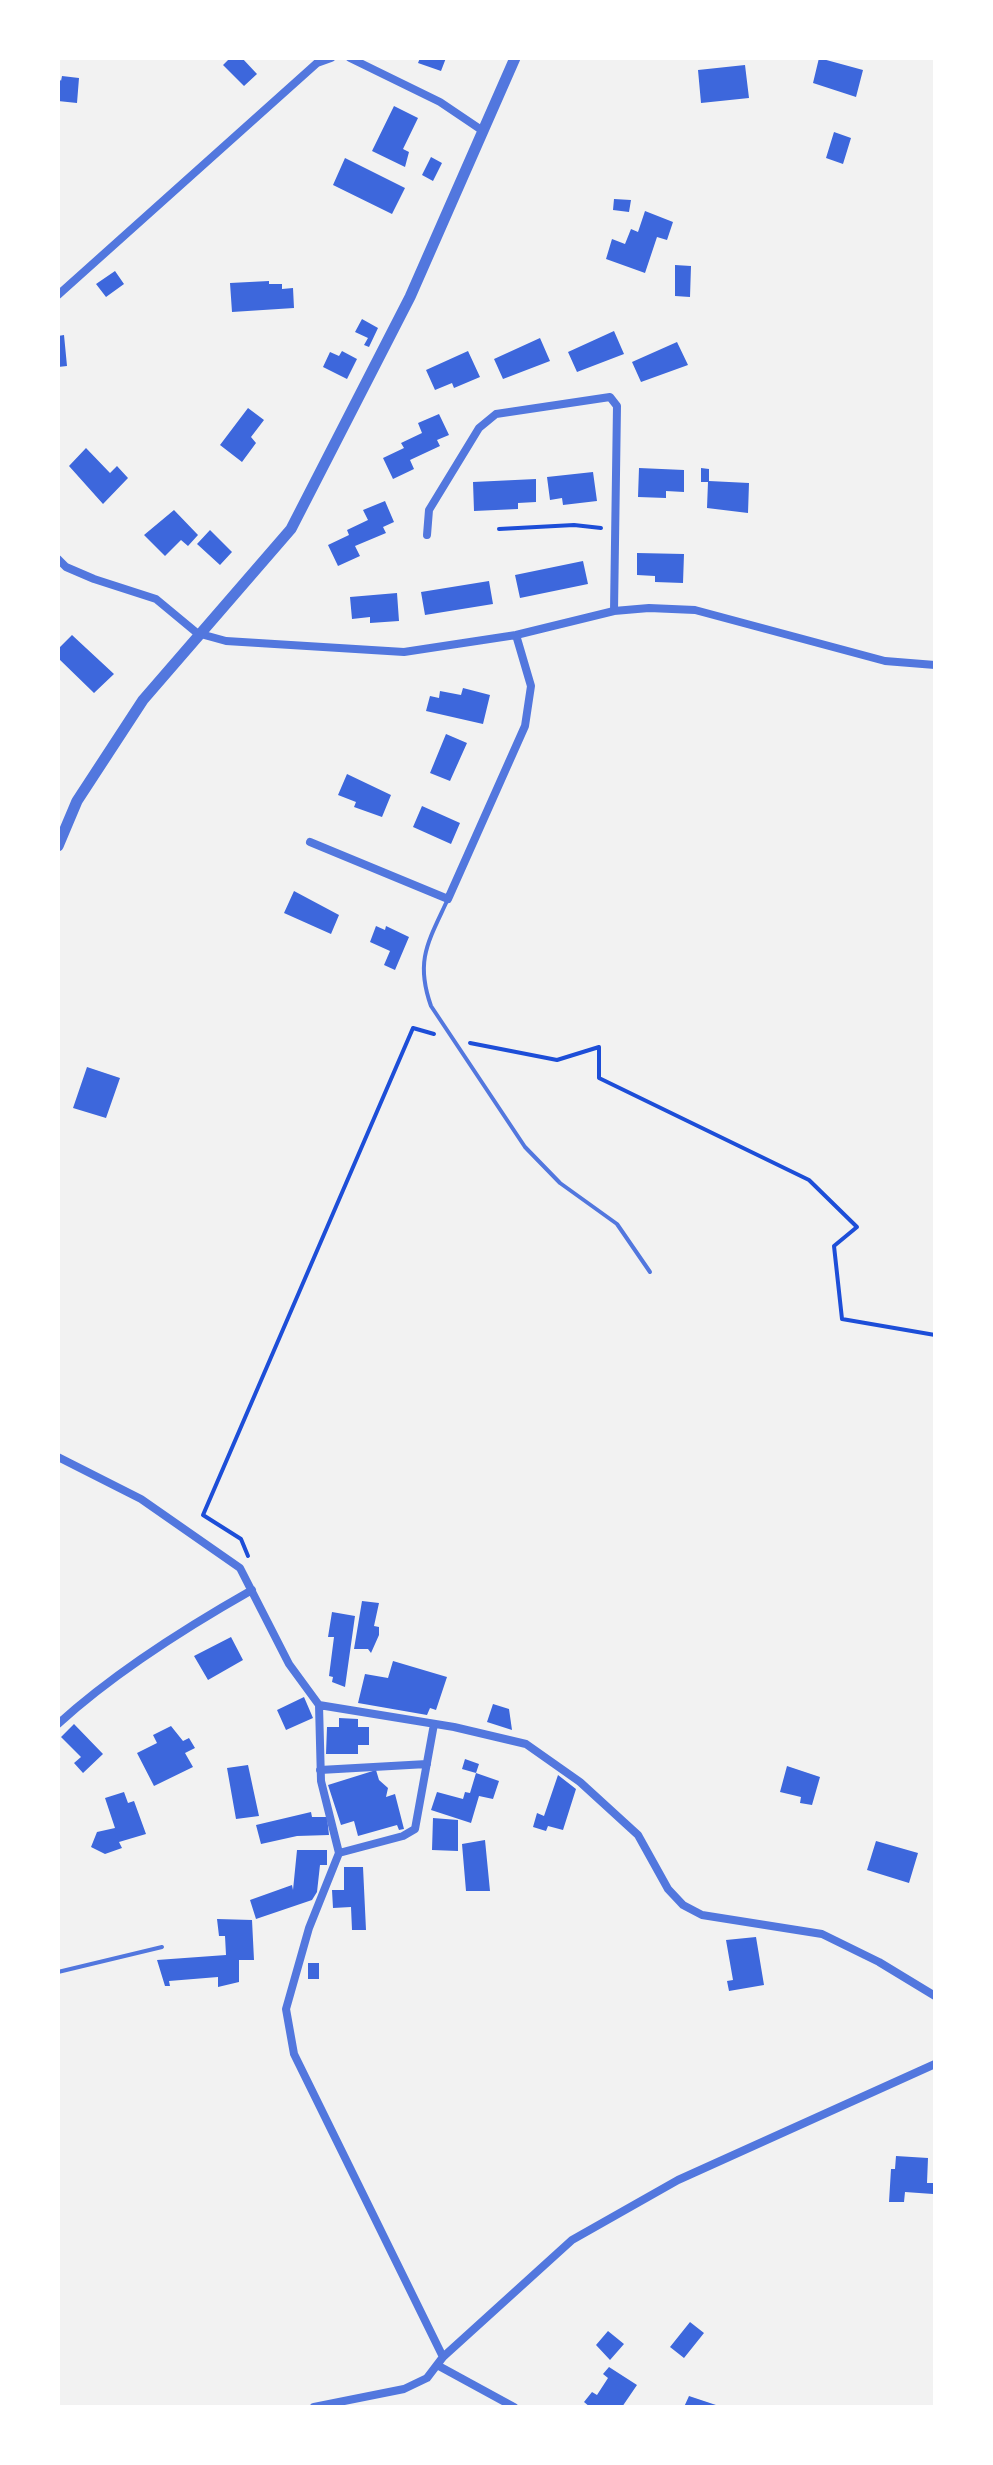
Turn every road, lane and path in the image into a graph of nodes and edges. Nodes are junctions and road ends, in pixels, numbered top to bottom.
1 (331, 58) edge
2 (350, 58) edge
3 (515, 58) edge
4 (483, 131) junction
5 (58, 295) edge
6 (499, 529) dead end
7 (615, 530) junction
8 (427, 535) dead end
9 (58, 559) edge
10 (614, 611) junction
11 (197, 633) junction
12 (516, 635) junction
13 (935, 665) edge
14 (310, 842) dead end
15 (58, 846) edge
16 (448, 899) junction
17 (450, 1039) junction
18 (650, 1272) dead end
19 (935, 1335) edge
20 (58, 1457) edge
21 (249, 1558) dead end
22 (252, 1590) junction
23 (319, 1705) junction
24 (58, 1724) edge
25 (434, 1724) junction
26 (427, 1764) junction
27 (320, 1770) junction
28 (337, 1842) junction
29 (325, 1843) dead end
30 (339, 1853) junction
31 (162, 1947) dead end
32 (58, 1972) edge
33 (935, 1996) edge
34 (935, 2064) edge
35 (443, 2357) junction
36 (437, 2365) junction
37 (314, 2407) edge
38 (514, 2407) edge

1 - 5 street
2 - 4 street
3 - 4 street
4 - 11 street
6 - 7 path
7 - 8 street
7 - 10 street
9 - 11 street
10 - 12 street
10 - 13 street
11 - 12 street
11 - 15 street
12 - 16 street
14 - 16 street
16 - 17 lane
17 - 18 lane
17 - 19 path
17 - 21 path
20 - 22 street
22 - 23 street
22 - 24 street
23 - 25 street
23 - 27 street
25 - 26 street
25 - 33 street
26 - 27 street
26 - 30 street
27 - 28 street
28 - 29 lane
28 - 30 street
30 - 35 street
31 - 32 lane
34 - 35 street
35 - 36 street
36 - 37 street
36 - 38 street

